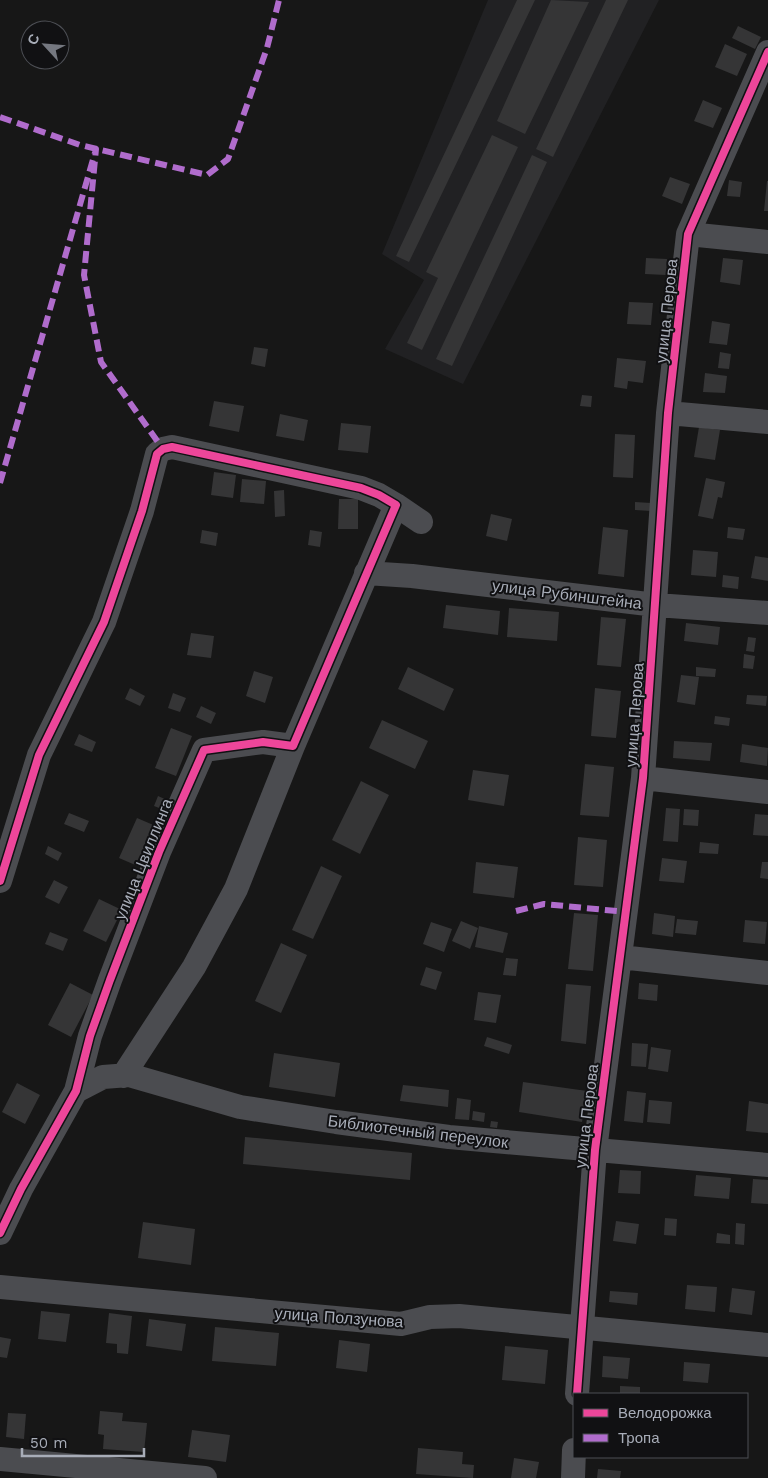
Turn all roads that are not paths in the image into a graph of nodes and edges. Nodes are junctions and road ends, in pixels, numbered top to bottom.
1 (768, 52) edge
2 (688, 234) junction
3 (768, 242) edge
4 (668, 413) junction
5 (768, 422) edge
6 (396, 505) junction
7 (421, 522) dead end
8 (366, 573) junction
9 (656, 605) junction
10 (768, 613) edge
11 (293, 746) junction
12 (643, 778) junction
13 (768, 792) edge
14 (0, 881) edge
15 (620, 957) junction
16 (768, 973) edge
17 (123, 1076) junction
18 (76, 1092) junction
19 (595, 1150) junction
20 (768, 1165) edge
21 (0, 1233) edge
22 (0, 1286) edge
23 (581, 1328) junction
24 (768, 1345) edge
25 (578, 1393) edge
26 (574, 1458) edge
27 (0, 1459) edge
28 (205, 1478) edge
29 (573, 1478) edge

1 - 2 street, улица Перова
2 - 3 street
2 - 4 street, улица Перова
4 - 5 street
4 - 9 street, улица Перова
6 - 7 street
6 - 8 street
6 - 14 street
8 - 9 street, улица Рубинштейна
8 - 11 street
9 - 10 street, улица Рубинштейна
9 - 12 street, улица Перова
11 - 17 street
11 - 18 street, улица Цвиллинга
12 - 13 street
12 - 15 street, улица Перова
15 - 16 street
15 - 19 street, улица Перова
17 - 18 street, Библиотечный переулок
17 - 19 street, Библиотечный переулок
18 - 21 street, улица Цвиллинга
19 - 20 street, Библиотечный переулок
19 - 23 street, улица Перова
22 - 23 street, улица Ползунова
23 - 24 street, улица Ползунова
23 - 25 street, улица Перова
26 - 29 street
27 - 28 street

